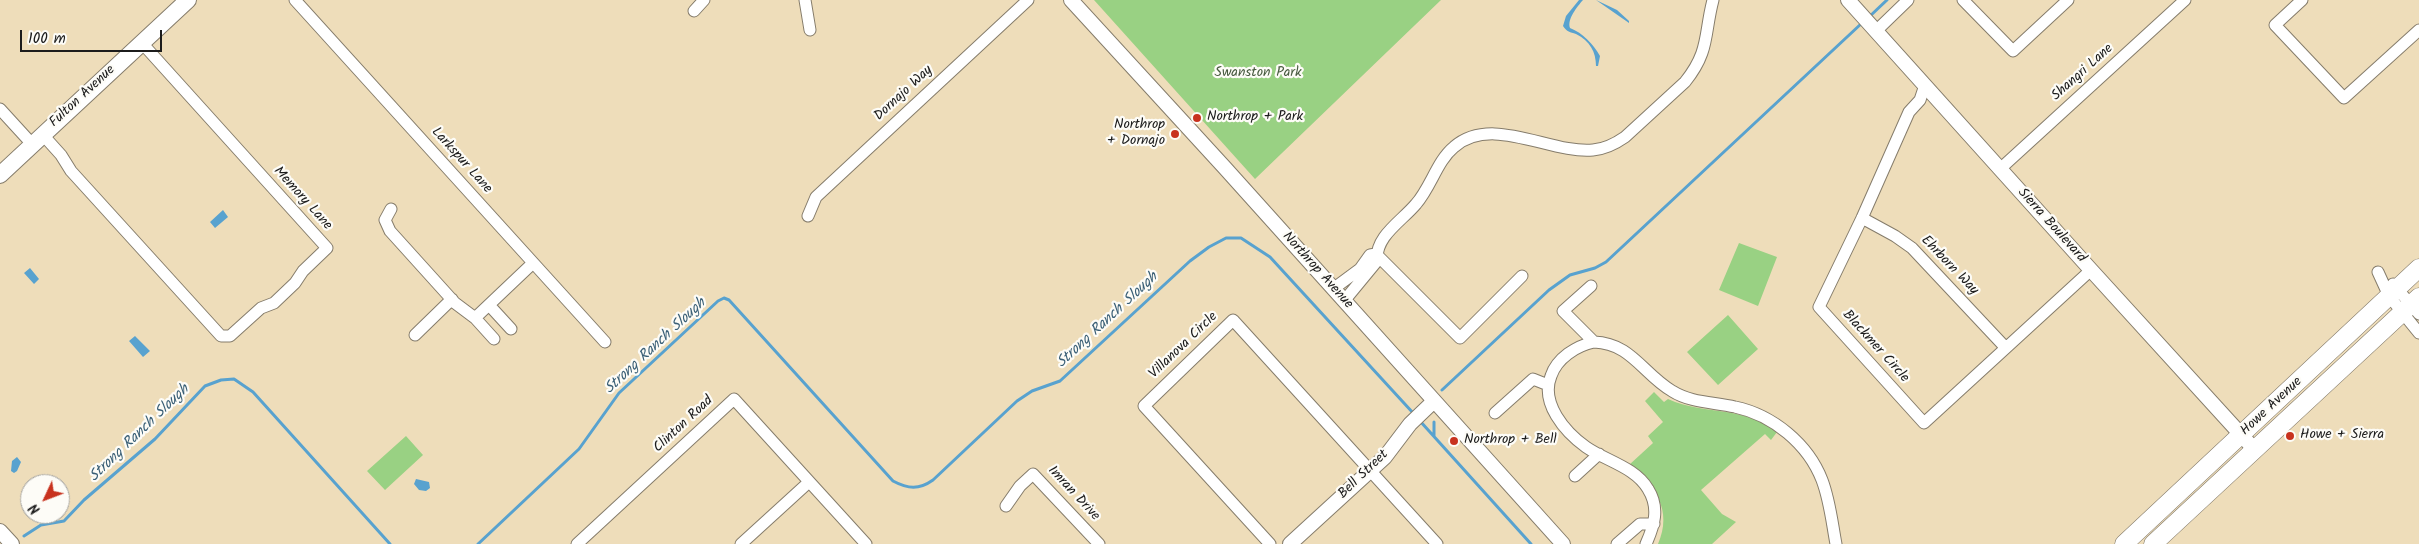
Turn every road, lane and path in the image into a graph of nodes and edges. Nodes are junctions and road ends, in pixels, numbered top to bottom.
1 (188, 0) edge
2 (295, 0) edge
3 (704, 0) edge
4 (805, 0) edge
5 (1028, 0) edge
6 (1071, 0) edge
7 (1713, 0) edge
8 (1848, 0) edge
9 (1908, 0) edge
10 (1963, 0) edge
11 (2068, 0) edge
12 (2185, 0) edge
13 (2302, 0) edge
14 (694, 11) dead end
15 (1870, 24) junction
16 (810, 30) dead end
17 (2419, 30) edge
18 (141, 42) junction
19 (1925, 85) junction
20 (0, 109) edge
21 (37, 139) junction
22 (2000, 169) junction
23 (0, 175) edge
24 (391, 209) dead end
25 (808, 216) dead end
26 (1862, 218) junction
27 (1376, 254) junction
28 (533, 263) junction
29 (2419, 268) edge
30 (2090, 270) junction
31 (1362, 272) junction
32 (1522, 276) dead end
33 (1591, 286) dead end
34 (1333, 289) junction
35 (2394, 292) junction
36 (452, 299) junction
37 (1344, 301) junction
38 (489, 305) junction
39 (2413, 307) edge
40 (475, 318) junction
41 (511, 330) dead end
42 (2419, 333) edge
43 (415, 334) dead end
44 (494, 340) dead end
45 (605, 342) dead end
46 (1594, 342) junction
47 (2005, 347) junction
48 (1548, 385) junction
49 (1434, 401) junction
50 (1496, 413) dead end
51 (2242, 435) junction
52 (2255, 450) junction
53 (1599, 454) junction
54 (1370, 471) junction
55 (1575, 476) dead end
56 (809, 482) junction
57 (1006, 506) dead end
58 (2162, 508) junction
59 (1654, 524) junction
60 (0, 531) edge
61 (12, 544) edge
62 (577, 544) edge
63 (741, 544) edge
64 (866, 544) edge
65 (1099, 544) edge
66 (1270, 544) edge
67 (1290, 544) edge
68 (1438, 544) edge
69 (1562, 544) edge
70 (1616, 544) edge
71 (1646, 544) edge
72 (1836, 544) edge
73 (2124, 544) edge
74 (2141, 544) edge
75 (2153, 544) edge

1 - 18 main road, Fulton Avenue
2 - 28 street, Larkspur Lane
3 - 14 street
4 - 16 street
5 - 25 street, Dornajo Way
6 - 34 street, Northrop Avenue
7 - 27 street
8 - 15 street, Sierra Boulevard
9 - 15 street
10 - 11 street
12 - 22 street, Shangri Lane
13 - 17 street
15 - 19 street, Sierra Boulevard
18 - 21 main road, Fulton Avenue
18 - 21 street, Memory Lane
19 - 22 street, Sierra Boulevard
19 - 26 street, Blackmer Circle
20 - 21 street
21 - 23 main road, Fulton Avenue
22 - 30 street, Sierra Boulevard
24 - 36 street
26 - 47 street, Ehrborn Way
26 - 47 street, Blackmer Circle
27 - 31 street
27 - 32 street
28 - 38 street
28 - 45 street, Larkspur Lane
29 - 35 main road, Howe Avenue
30 - 47 street, Blackmer Circle
30 - 51 street, Sierra Boulevard
31 - 34 street
31 - 37 street
33 - 46 street
34 - 37 street, Northrop Avenue
35 - 39 street
35 - 51 main road, Howe Avenue
36 - 40 street
36 - 43 street
37 - 49 street, Northrop Avenue
38 - 40 street
38 - 41 street
39 - 42 street
39 - 52 main road, Howe Avenue
40 - 44 street
46 - 48 street
46 - 72 street
48 - 50 street
48 - 53 street
49 - 54 street, Bell Street
49 - 69 street, Northrop Avenue
51 - 52 street, Sierra Boulevard
51 - 58 main road, Howe Avenue
52 - 75 main road, Howe Avenue
53 - 55 street
53 - 59 street
54 - 66 street, Villanova Circle
54 - 67 street, Bell Street
54 - 68 street
56 - 62 street, Clinton Road
56 - 63 street
56 - 64 street, Clinton Road
57 - 65 street, Imran Drive
58 - 73 main road, Howe Avenue
58 - 74 main road
59 - 70 street
59 - 71 street
60 - 61 street

